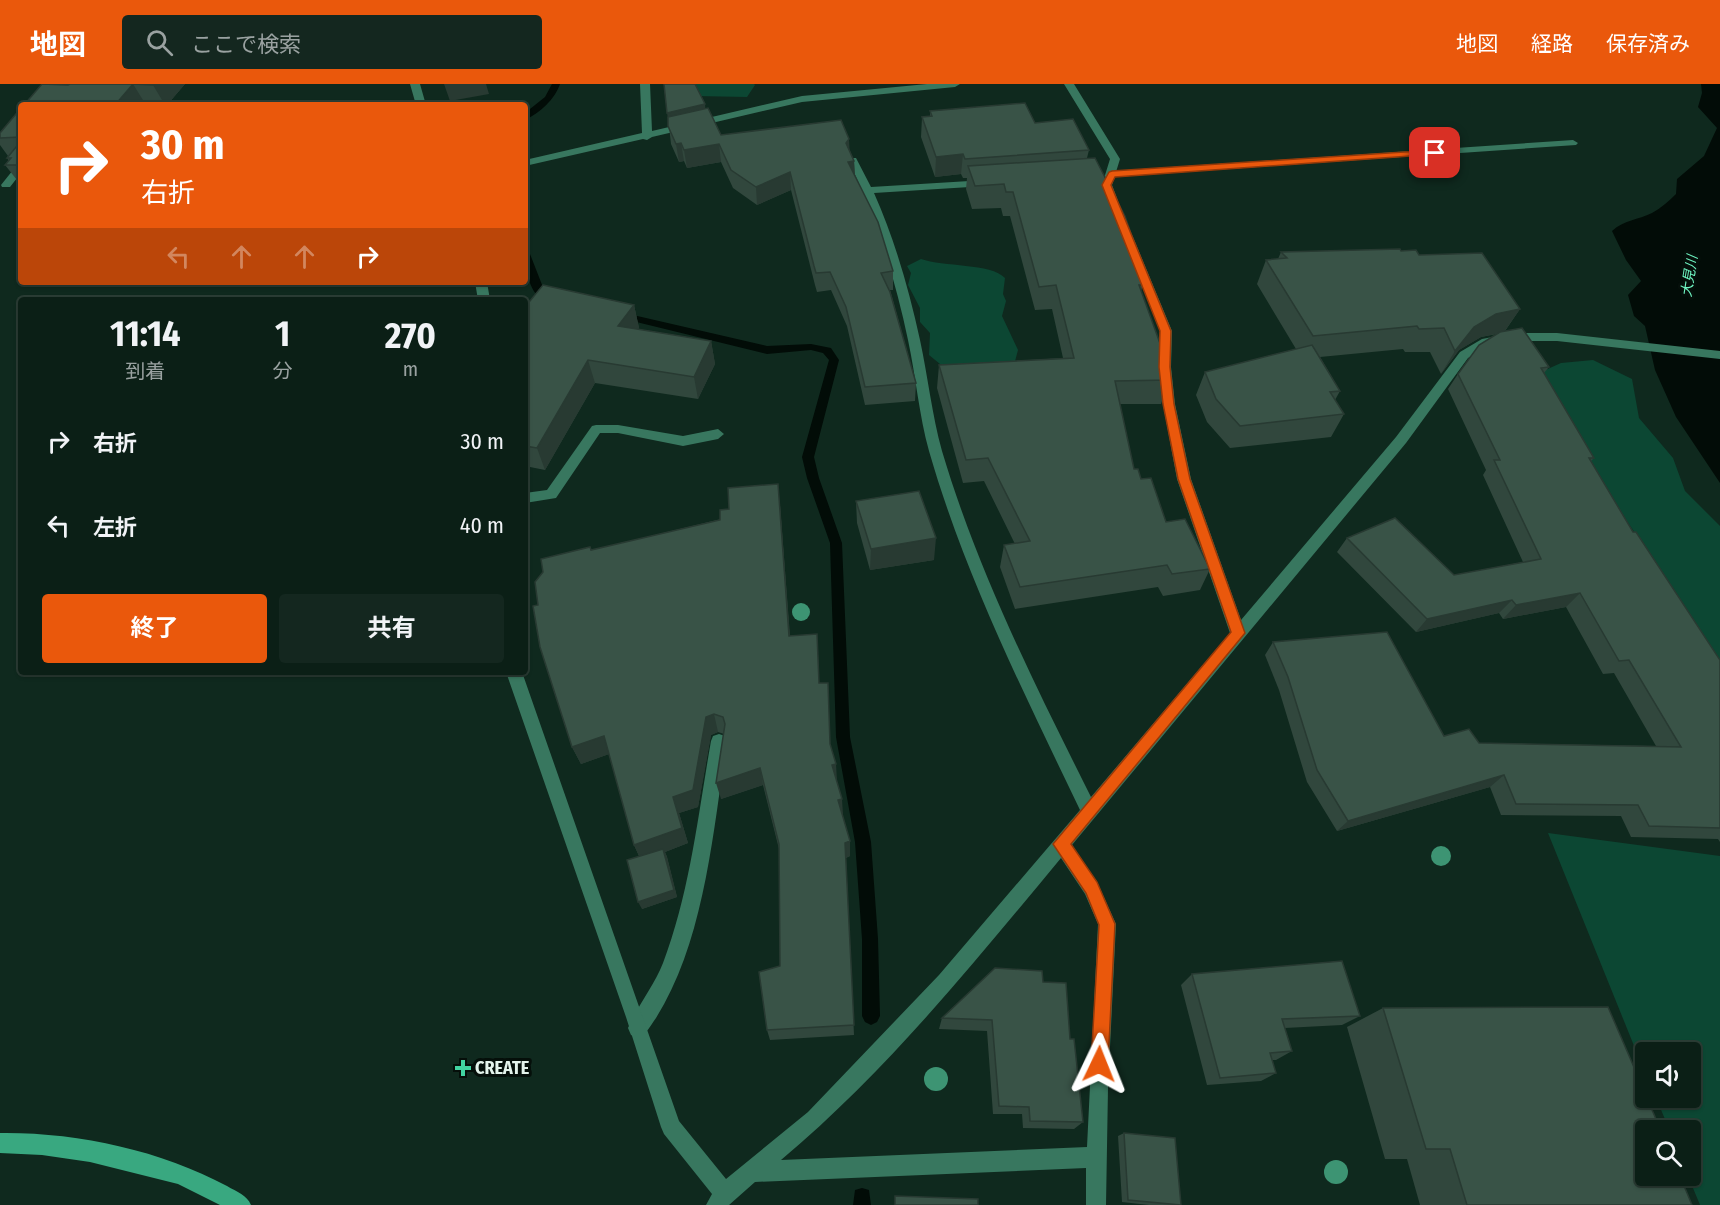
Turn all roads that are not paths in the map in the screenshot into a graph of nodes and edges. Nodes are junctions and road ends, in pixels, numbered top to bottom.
1 (415, 84) edge
2 (645, 84) edge
3 (955, 84) edge
4 (1069, 84) edge
5 (420, 102) edge
6 (647, 136) junction
7 (1573, 143) dead end
8 (853, 160) edge
9 (528, 162) edge
10 (18, 170) edge
11 (1106, 175) junction
12 (1002, 182) edge
13 (6, 185) edge
14 (869, 190) junction
15 (1720, 355) edge
16 (718, 434) dead end
17 (528, 498) edge
18 (1238, 633) junction
19 (515, 675) edge
20 (719, 741) dead end
21 (1089, 811) junction
22 (1061, 844) junction
23 (638, 1028) junction
24 (0, 1143) edge
25 (1097, 1157) junction
26 (751, 1172) junction
27 (721, 1199) edge
28 (241, 1205) edge
29 (1096, 1205) edge

1 - 5 street
2 - 6 street
3 - 6 street
4 - 11 street
6 - 9 street
7 - 11 street
8 - 14 street
10 - 13 street
11 - 18 street
12 - 14 street
14 - 21 street
15 - 18 street
16 - 17 street
18 - 21 street
19 - 23 street
20 - 23 street
21 - 22 street
22 - 25 street
22 - 26 street
23 - 27 street
24 - 28 main road
25 - 26 street
25 - 29 street
26 - 27 street

